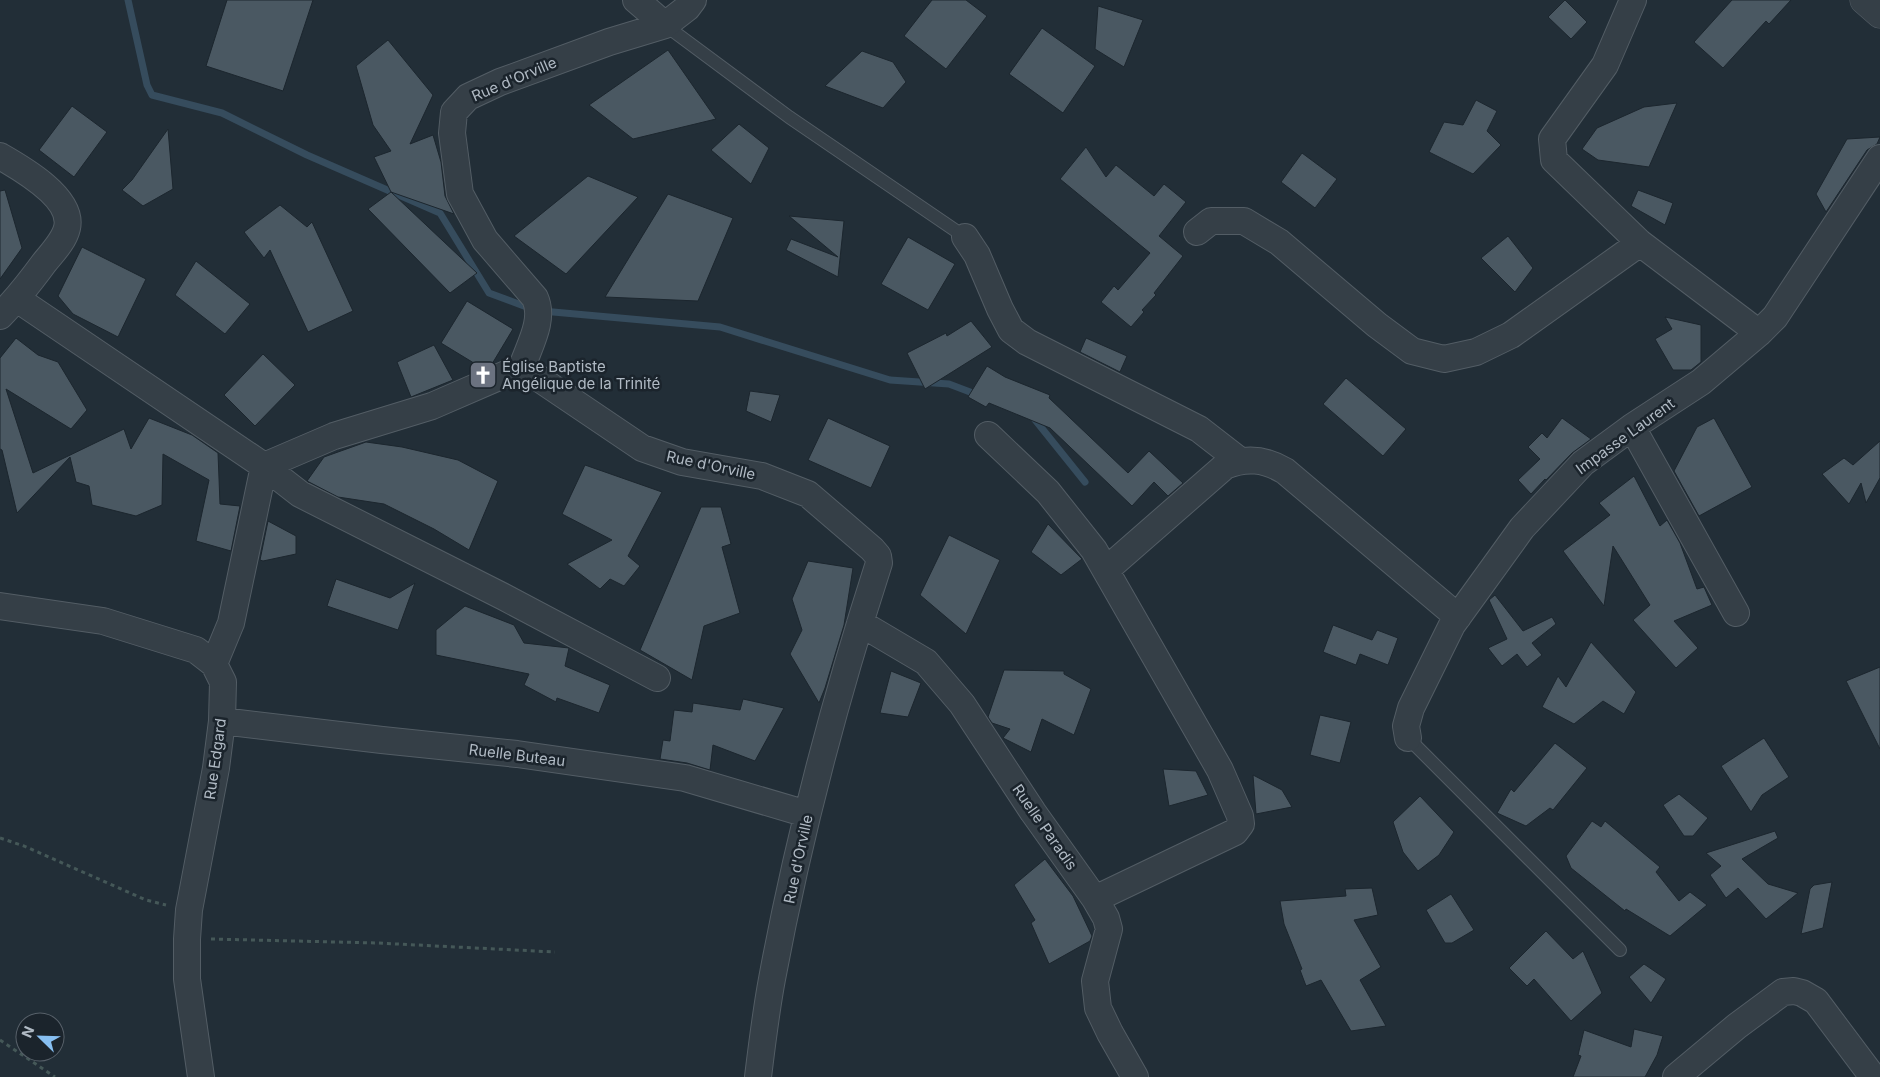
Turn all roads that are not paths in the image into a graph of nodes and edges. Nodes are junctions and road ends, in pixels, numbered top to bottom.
1 (636, 0) edge
2 (694, 0) edge
3 (1633, 0) edge
4 (1864, 0) edge
5 (1880, 14) edge
6 (665, 24) junction
7 (0, 156) edge
8 (1880, 158) edge
9 (1197, 232) dead end
10 (965, 237) joint
11 (1640, 243) junction
12 (9, 307) edge
13 (1759, 332) junction
14 (522, 367) junction
15 (1632, 427) junction
16 (988, 435) dead end
17 (1239, 460) junction
18 (264, 466) junction
19 (1106, 570) junction
20 (0, 606) edge
21 (1736, 613) dead end
22 (1458, 617) junction
23 (860, 623) junction
24 (214, 664) junction
25 (657, 678) dead end
26 (222, 721) junction
27 (1408, 738) joint
28 (807, 814) junction
29 (1095, 899) junction
30 (1620, 950) dead end
31 (202, 1077) edge
32 (758, 1077) edge
33 (1135, 1077) edge
34 (1676, 1077) edge
35 (1873, 1077) edge

1 - 6 street
2 - 6 street, Rue d'Orville
3 - 11 street
4 - 5 street
6 - 10 lane
6 - 14 street, Rue d'Orville
7 - 12 street
8 - 13 street, Impasse Laurent
9 - 11 street
10 - 17 street
11 - 13 street
12 - 18 street
13 - 15 street, Impasse Laurent
14 - 18 street
14 - 23 street, Rue d'Orville
15 - 21 street
15 - 22 street, Impasse Laurent
16 - 19 street
17 - 19 street
17 - 22 street
18 - 24 street
18 - 25 street
19 - 29 street
20 - 24 street
22 - 27 street, Impasse Laurent
23 - 28 street, Rue d'Orville
23 - 29 street, Ruelle Paradis
24 - 26 street, Rue Edgard
26 - 28 street, Ruelle Buteau
26 - 31 street, Rue Edgard
27 - 30 lane
28 - 32 street, Rue d'Orville
29 - 33 street, Ruelle Paradis
34 - 35 street

